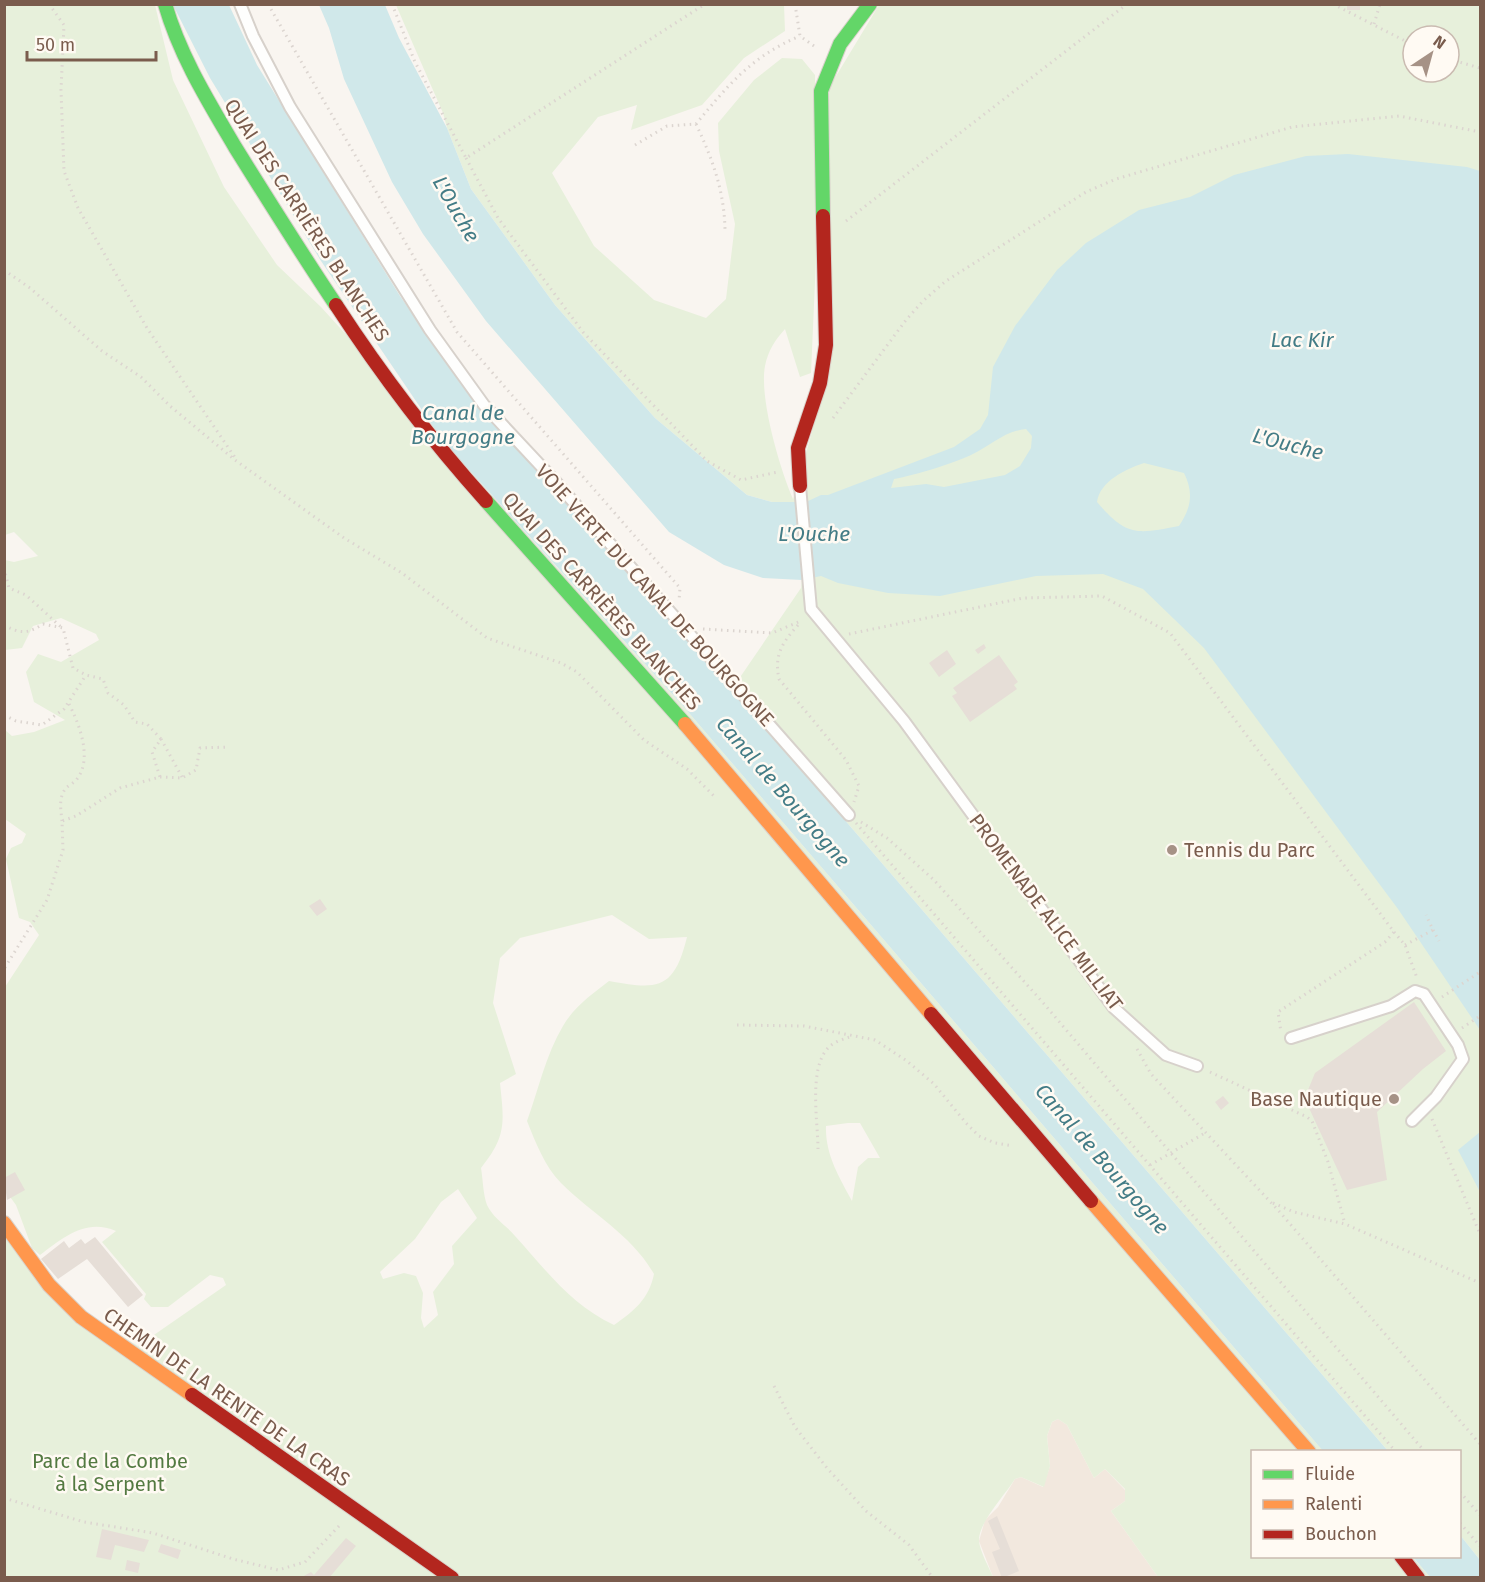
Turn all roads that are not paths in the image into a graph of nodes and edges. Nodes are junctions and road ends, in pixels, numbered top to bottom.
1 (165, 4) edge
2 (240, 4) edge
3 (870, 4) edge
4 (800, 486) joint
5 (849, 815) road end
6 (1287, 1039) road end
7 (1197, 1066) road end
8 (1412, 1121) dead end
9 (4, 1223) edge
10 (1308, 1450) edge
11 (1402, 1558) edge
12 (452, 1578) edge
13 (1418, 1578) edge

1 - 10 street, QUAI DES CARRIÈRES BLANCHES
2 - 5 lane, VOIE VERTE DU CANAL DE BOURGOGNE
3 - 4 street
4 - 7 lane, PROMENADE ALICE MILLIAT
6 - 8 lane
9 - 12 street, CHEMIN DE LA RENTE DE LA CRAS
11 - 13 street

